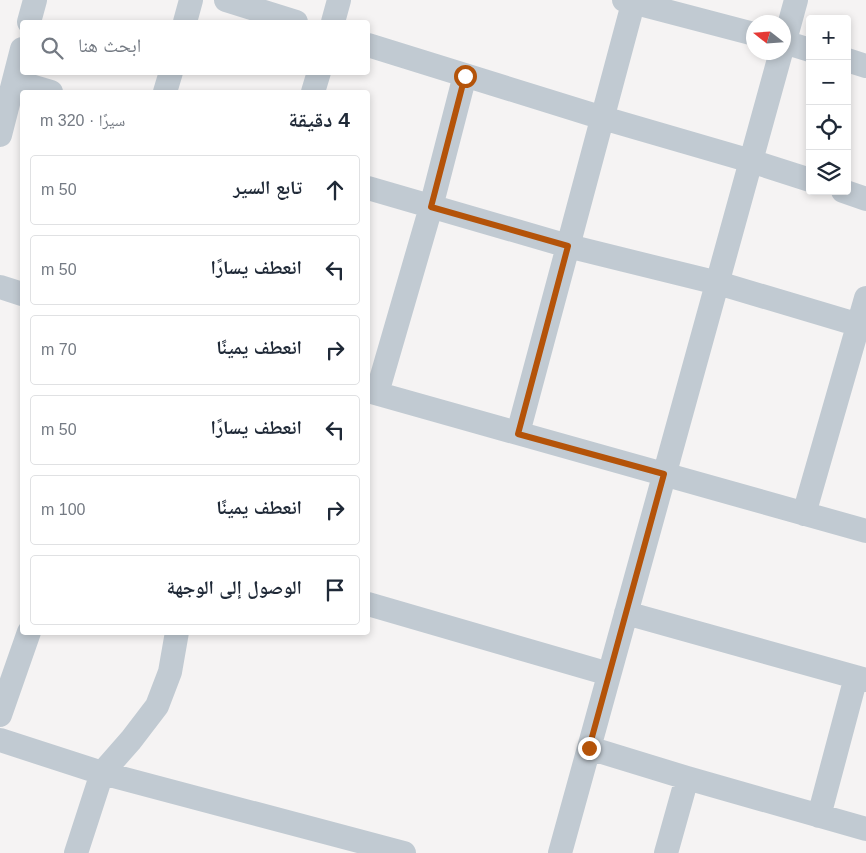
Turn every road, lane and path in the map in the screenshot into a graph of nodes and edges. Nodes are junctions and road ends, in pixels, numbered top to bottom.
1 (36, 0) edge
2 (191, 0) edge
3 (226, 0) edge
4 (339, 0) edge
5 (796, 0) edge
6 (630, 1) edge
7 (791, 18) edge
8 (31, 20) edge
9 (186, 20) edge
10 (290, 20) edge
11 (334, 20) edge
12 (746, 32) edge
13 (791, 45) edge
14 (370, 46) edge
15 (806, 49) edge
16 (20, 57) edge
17 (779, 60) edge
18 (851, 61) edge
19 (866, 66) edge
20 (170, 75) edge
21 (318, 75) edge
22 (465, 76) junction
23 (14, 81) junction
24 (44, 90) edge
25 (166, 90) edge
26 (314, 90) edge
27 (603, 118) junction
28 (0, 135) edge
29 (751, 161) junction
30 (806, 179) edge
31 (370, 189) edge
32 (851, 194) edge
33 (866, 199) edge
34 (431, 207) junction
35 (568, 246) junction
36 (718, 282) junction
37 (0, 287) edge
38 (20, 293) edge
39 (866, 298) edge
40 (862, 326) edge
41 (372, 392) edge
42 (518, 434) junction
43 (664, 474) junction
44 (804, 514) junction
45 (866, 531) edge
46 (370, 605) edge
47 (626, 613) junction
48 (28, 635) edge
49 (176, 635) edge
50 (609, 674) junction
51 (861, 679) edge
52 (0, 715) edge
53 (0, 740) edge
54 (589, 748) junction
55 (102, 773) junction
56 (687, 778) junction
57 (819, 816) junction
58 (866, 829) edge
59 (332, 844) edge
60 (76, 853) edge
61 (404, 853) edge
62 (560, 853) edge
63 (666, 853) edge

1 - 8 street
2 - 9 street
3 - 10 street
4 - 11 street
5 - 7 street
6 - 12 street
6 - 27 street
13 - 15 street
14 - 22 street
16 - 23 street
17 - 29 street
18 - 19 street
20 - 25 street
21 - 26 street
22 - 27 street
22 - 34 street
23 - 24 street
23 - 28 street
27 - 29 street
27 - 35 street
29 - 30 street
29 - 36 street
31 - 34 street
32 - 33 street
34 - 35 street
34 - 41 street
35 - 36 street
35 - 42 street
36 - 40 street
36 - 43 street
37 - 38 street
39 - 40 street
40 - 44 street
41 - 42 street
42 - 43 street
43 - 44 street
43 - 47 street
44 - 45 street
46 - 50 street
47 - 50 street
47 - 51 street
48 - 52 street
49 - 55 street
50 - 54 street
51 - 57 street
53 - 55 street
54 - 56 street
54 - 62 street
55 - 59 street
55 - 60 street
56 - 57 street
56 - 63 street
57 - 58 street
59 - 61 street

